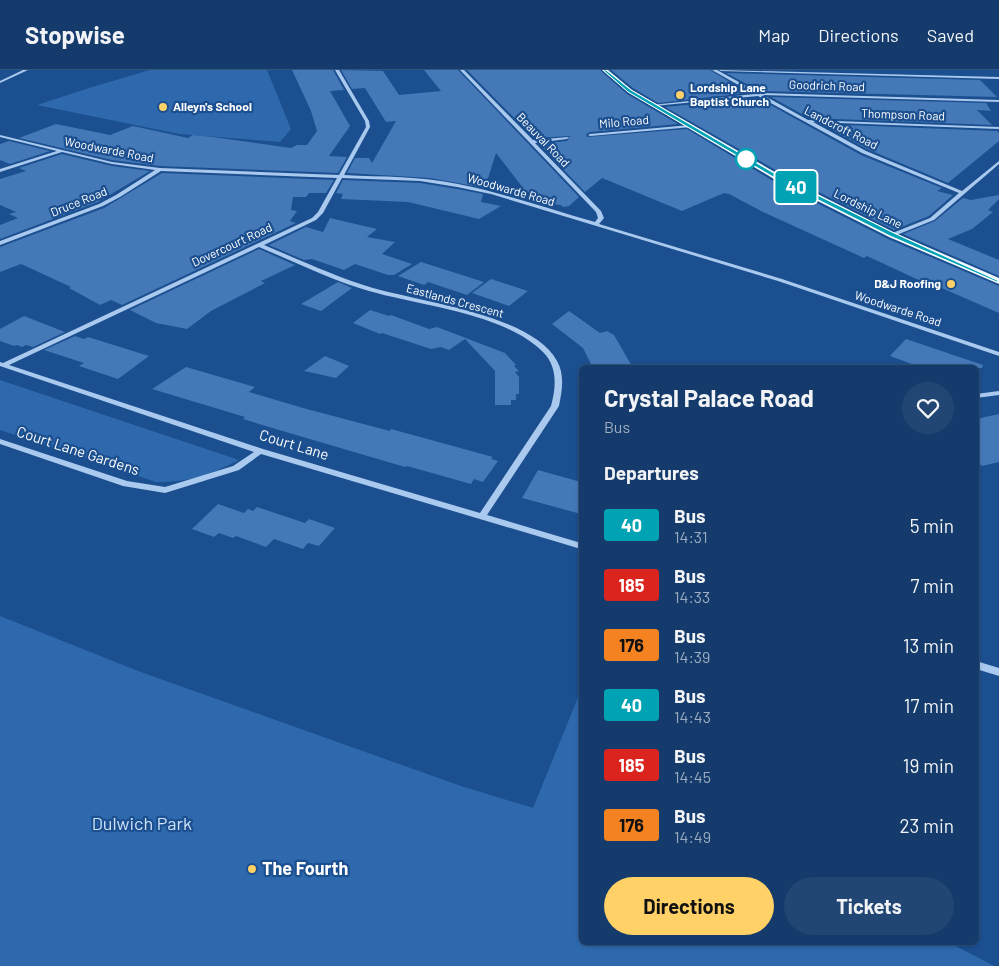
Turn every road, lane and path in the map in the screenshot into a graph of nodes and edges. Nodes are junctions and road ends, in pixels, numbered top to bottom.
1 (26, 70) edge
2 (337, 70) edge
3 (462, 70) edge
4 (605, 70) edge
5 (714, 70) edge
6 (720, 70) edge
7 (999, 78) edge
8 (0, 82) edge
9 (756, 94) junction
10 (999, 101) edge
11 (654, 105) junction
12 (805, 121) junction
13 (690, 126) junction
14 (999, 128) edge
15 (590, 135) dead end
16 (0, 136) edge
17 (566, 138) dead end
18 (531, 142) junction
19 (63, 151) junction
20 (999, 162) edge
21 (160, 170) junction
22 (0, 171) edge
23 (339, 177) junction
24 (964, 193) junction
25 (596, 224) junction
26 (892, 235) junction
27 (0, 243) edge
28 (259, 246) junction
29 (999, 281) edge
30 (999, 354) edge
31 (2, 365) edge
32 (999, 393) edge
33 (979, 396) edge
34 (0, 441) edge
35 (260, 451) junction
36 (482, 516) junction
37 (579, 545) edge
38 (979, 666) edge
39 (999, 672) edge

1 - 8 street
2 - 23 street, Dovercourt Road
3 - 18 street, Beauval Road
4 - 11 main road, Lordship Lane
5 - 9 street, Landcroft Road
6 - 7 street
9 - 10 street, Goodrich Road
9 - 11 street, Goodrich Road
9 - 12 street, Landcroft Road
11 - 13 main road, Lordship Lane
12 - 14 street, Thompson Road
12 - 24 street, Landcroft Road
13 - 15 street, Milo Road
13 - 26 main road, Lordship Lane
16 - 19 street, Woodwarde Road
17 - 18 street
18 - 25 street, Beauval Road
19 - 21 street, Woodwarde Road
19 - 22 street
20 - 24 street
21 - 23 street, Woodwarde Road
21 - 27 street, Druce Road
23 - 25 street, Woodwarde Road
23 - 28 street, Dovercourt Road
24 - 26 street
25 - 30 street, Woodwarde Road
26 - 29 main road, Lordship Lane
28 - 31 street, Dovercourt Road
28 - 36 street, Eastlands Crescent
31 - 35 street, Court Lane
32 - 33 street
34 - 35 street, Court Lane Gardens
35 - 36 street, Court Lane
36 - 37 street, Court Lane
38 - 39 street

